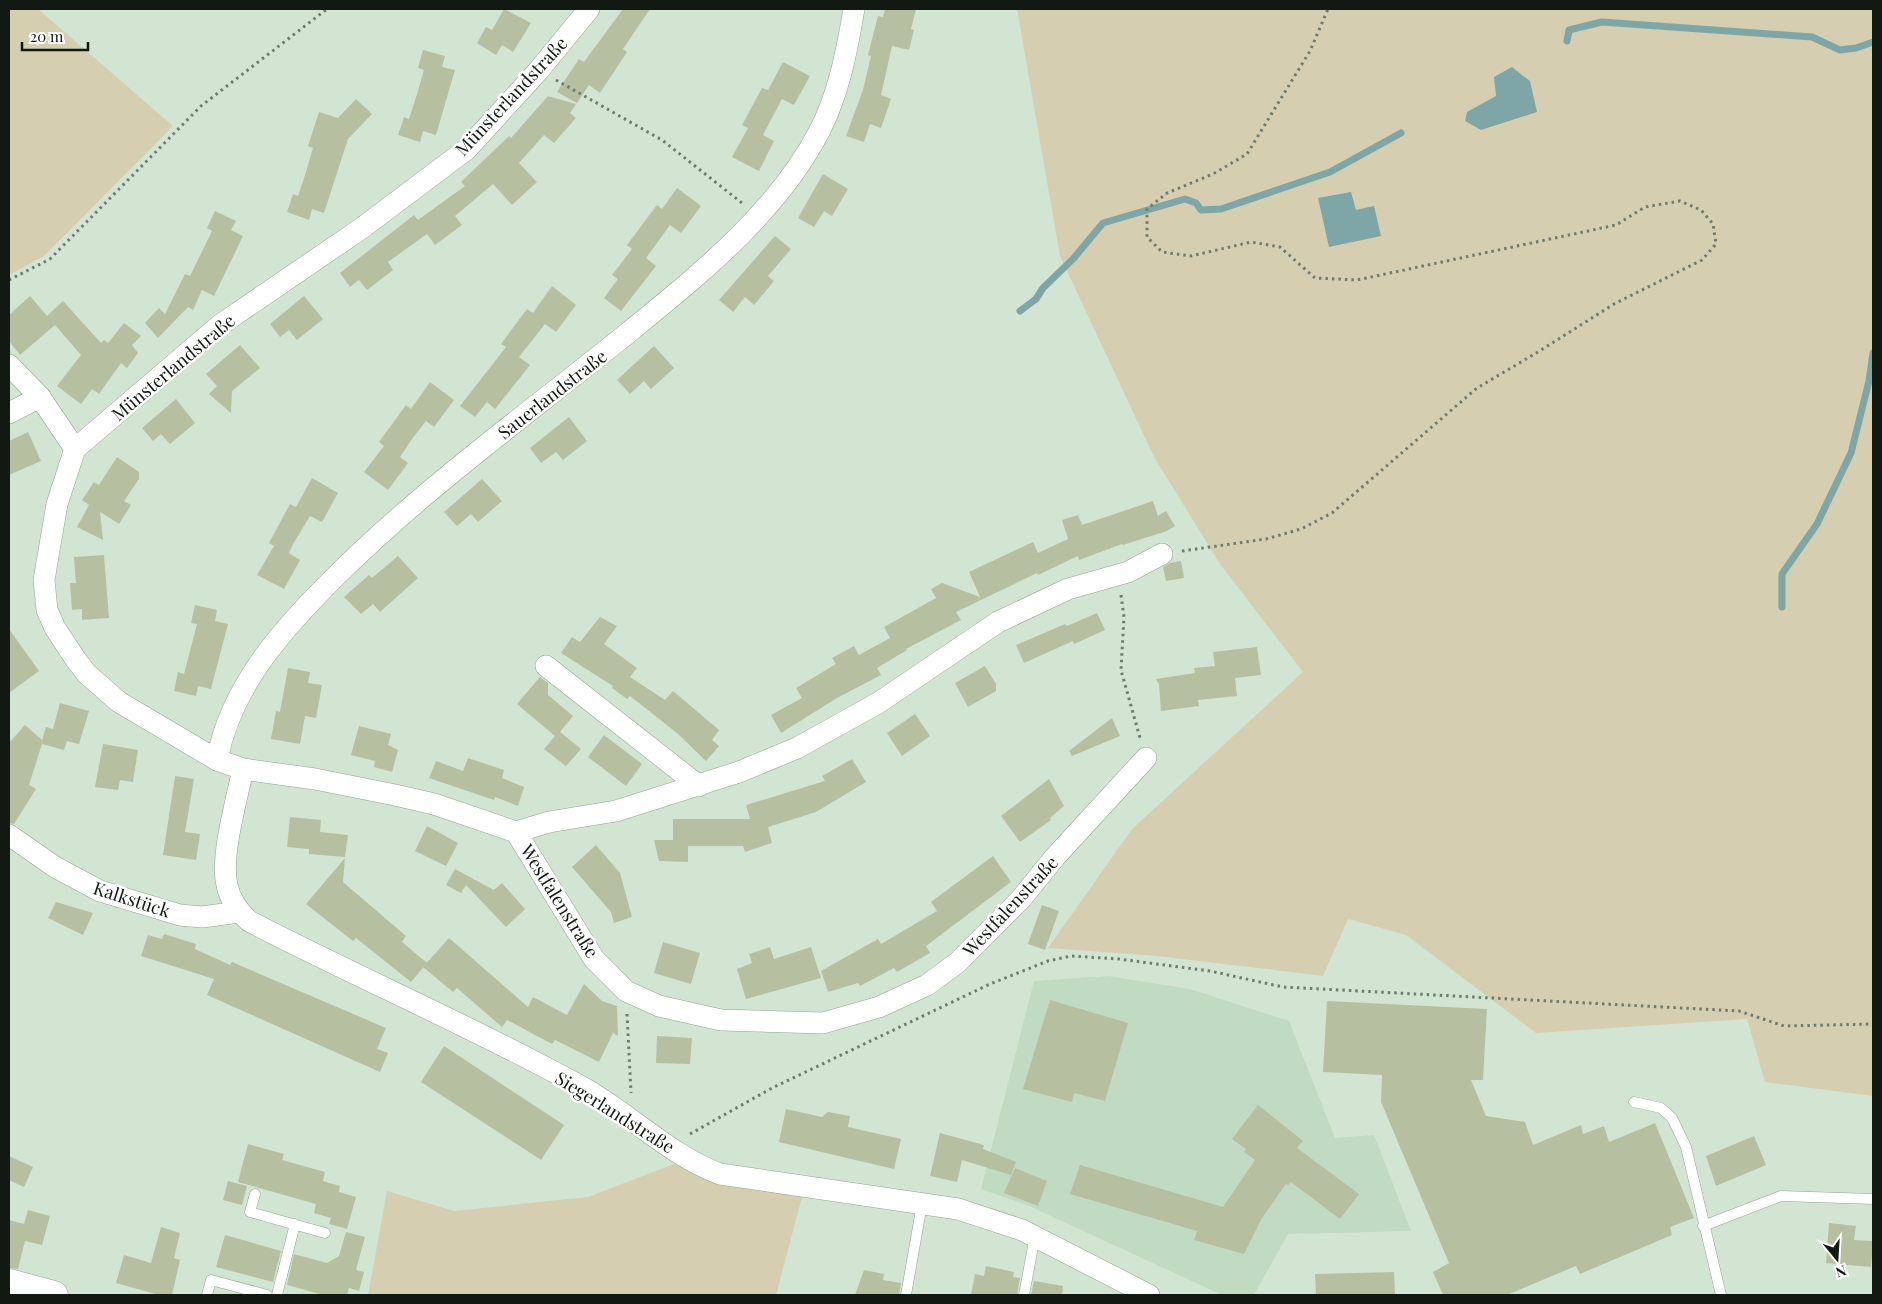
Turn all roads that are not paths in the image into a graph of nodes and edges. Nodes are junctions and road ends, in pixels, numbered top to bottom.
1 (589, 9) edge
2 (854, 9) edge
3 (9, 365) edge
4 (40, 397) junction
5 (9, 413) edge
6 (75, 449) junction
7 (1162, 554) road end
8 (546, 666) dead end
9 (1146, 758) road end
10 (217, 760) junction
11 (243, 769) junction
12 (699, 786) junction
13 (516, 832) junction
14 (9, 835) edge
15 (238, 912) junction
16 (1634, 1102) dead end
17 (255, 1194) dead end
18 (1873, 1199) edge
19 (922, 1204) junction
20 (295, 1224) junction
21 (1703, 1226) junction
22 (326, 1232) dead end
23 (1035, 1236) junction
24 (9, 1283) edge
25 (54, 1295) edge
26 (207, 1295) edge
27 (267, 1295) edge
28 (277, 1295) edge
29 (906, 1295) edge
30 (1024, 1295) edge
31 (1149, 1295) edge
32 (1721, 1295) edge

1 - 6 street, Münsterlandstraße
2 - 10 street, Sauerlandstraße
3 - 4 street
4 - 5 street
4 - 6 street
6 - 10 street
7 - 12 street, Westfalenstraße
8 - 12 street
9 - 13 street, Westfalenstraße
10 - 11 street
11 - 13 street, Westfalenstraße
11 - 15 street
12 - 13 street, Westfalenstraße
14 - 15 street, Kalkstück
15 - 19 street, Siegerlandstraße
16 - 21 lane
17 - 20 lane
18 - 21 lane
19 - 23 street, Siegerlandstraße
19 - 29 lane
20 - 22 lane
20 - 28 lane
21 - 32 lane
23 - 30 lane
23 - 31 street, Siegerlandstraße
24 - 25 main road
26 - 27 lane

